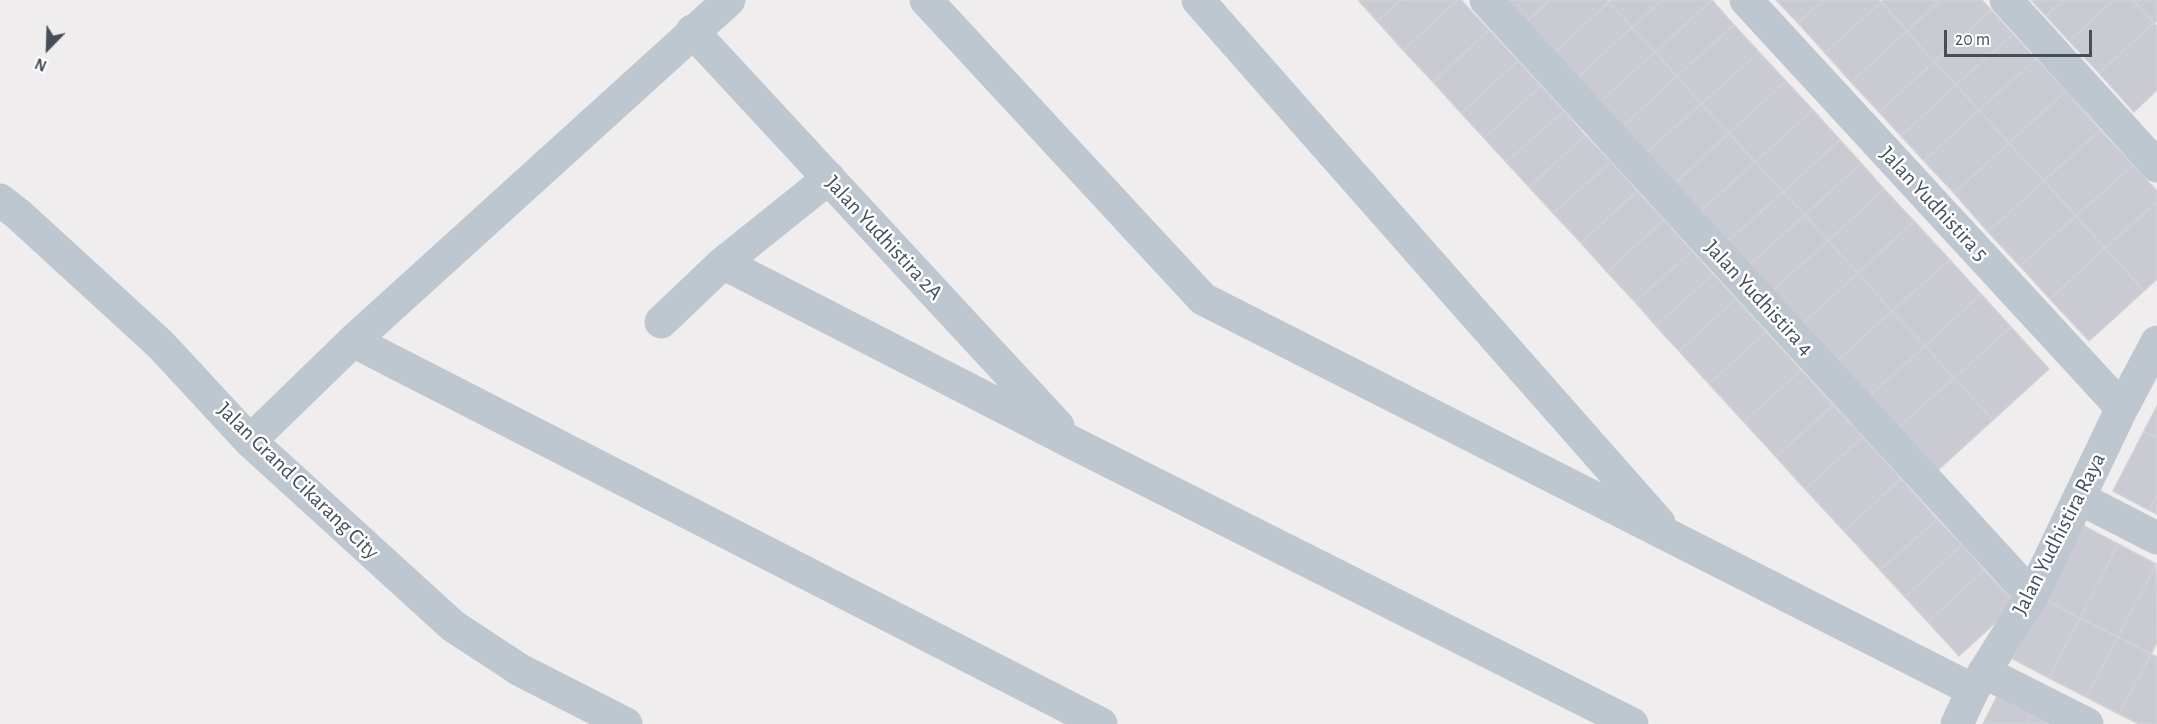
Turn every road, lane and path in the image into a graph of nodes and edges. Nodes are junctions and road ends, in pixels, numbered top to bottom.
1 (729, 0) edge
2 (926, 0) edge
3 (1198, 0) edge
4 (1486, 0) edge
5 (1746, 0) edge
6 (2006, 0) edge
7 (692, 31) junction
8 (2157, 166) edge
9 (829, 178) junction
10 (0, 200) edge
11 (723, 263) junction
12 (661, 322) dead end
13 (353, 341) junction
14 (2157, 342) edge
15 (2122, 408) junction
16 (250, 441) junction
17 (1075, 444) junction
18 (2079, 498) junction
19 (1671, 537) junction
20 (2157, 538) edge
21 (2032, 596) junction
22 (1978, 681) junction
23 (626, 724) edge
24 (1101, 724) edge
25 (1632, 724) edge
26 (1957, 724) edge
27 (2087, 724) edge

1 - 7 street
2 - 19 street
3 - 19 street
4 - 21 street, Jalan Yudhistira 4
5 - 15 street, Jalan Yudhistira 5
6 - 8 street
7 - 9 street, Jalan Yudhistira 2A
7 - 13 street
9 - 11 street
9 - 17 street, Jalan Yudhistira 2A
10 - 16 street, Jalan Grand Cikarang City
11 - 12 street
11 - 17 street
13 - 16 street
13 - 24 street
14 - 15 street, Jalan Yudhistira Raya
15 - 18 street, Jalan Yudhistira Raya
16 - 23 street, Jalan Grand Cikarang City
17 - 25 street
18 - 20 street
18 - 21 street, Jalan Yudhistira Raya
19 - 22 street
21 - 22 street, Jalan Yudhistira Raya
22 - 26 street, Jalan Yudhistira Raya
22 - 27 street

